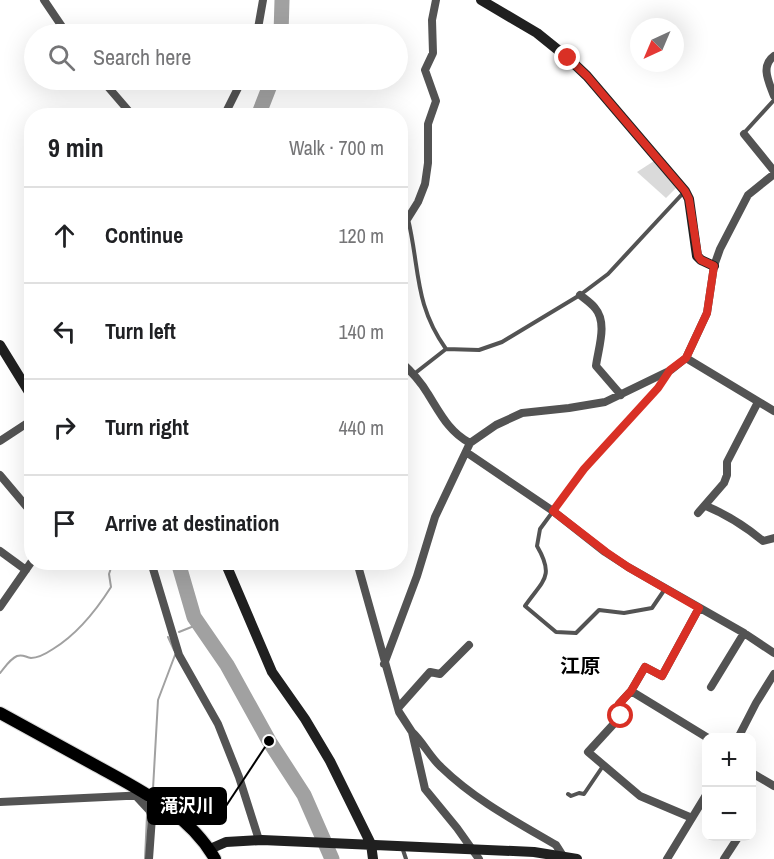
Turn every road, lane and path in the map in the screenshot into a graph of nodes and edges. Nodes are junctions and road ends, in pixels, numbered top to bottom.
1 (44, 0) edge
2 (263, 0) edge
3 (436, 0) edge
4 (481, 0) edge
5 (60, 24) edge
6 (259, 24) edge
7 (774, 56) edge
8 (111, 90) edge
9 (238, 90) edge
10 (774, 98) edge
11 (126, 108) edge
12 (228, 108) edge
13 (744, 134) joint
14 (774, 172) edge
15 (685, 191) junction
16 (408, 218) joint
17 (714, 266) junction
18 (580, 295) junction
19 (0, 345) edge
20 (446, 349) junction
21 (686, 358) junction
22 (408, 370) edge
23 (670, 370) junction
24 (414, 375) junction
25 (24, 385) edge
26 (621, 395) junction
27 (758, 402) junction
28 (774, 411) edge
29 (24, 425) edge
30 (0, 441) edge
31 (470, 443) junction
32 (466, 452) junction
33 (0, 475) edge
34 (24, 504) edge
35 (706, 506) junction
36 (553, 511) junction
37 (698, 513) dead end
38 (774, 537) edge
39 (0, 551) edge
40 (24, 569) edge
41 (26, 570) edge
42 (153, 570) edge
43 (228, 570) edge
44 (359, 570) edge
45 (666, 589) junction
46 (0, 607) edge
47 (699, 608) junction
48 (744, 633) junction
49 (469, 645) dead end
50 (774, 653) edge
51 (384, 664) junction
52 (774, 674) edge
53 (711, 687) dead end
54 (631, 691) junction
55 (398, 708) junction
56 (0, 713) edge
57 (412, 732) junction
58 (741, 733) edge
59 (702, 734) edge
60 (603, 765) junction
61 (756, 775) edge
62 (774, 786) edge
63 (568, 794) dead end
64 (142, 796) junction
65 (0, 802) edge
66 (702, 802) edge
67 (692, 818) junction
68 (260, 840) junction
69 (736, 841) edge
70 (365, 844) junction
71 (402, 846) junction
72 (212, 854) edge
73 (476, 854) edge
74 (563, 856) junction
75 (149, 859) edge
76 (373, 859) edge
77 (406, 859) edge
78 (577, 859) edge
79 (667, 859) edge
80 (724, 859) edge

1 - 5 street
2 - 6 street
3 - 16 street
4 - 15 street
7 - 10 street
8 - 11 street
9 - 12 street
10 - 13 lane
13 - 14 street
14 - 17 street
15 - 17 street
15 - 18 lane
16 - 20 lane
17 - 21 street
18 - 20 lane
18 - 26 street
19 - 25 street
20 - 24 lane
21 - 23 street
21 - 27 street
22 - 24 street
23 - 26 street
23 - 36 lane
24 - 31 street
26 - 31 street
27 - 28 street
27 - 35 street
29 - 30 street
31 - 32 street
32 - 36 street
32 - 51 street
33 - 34 street
35 - 37 street
35 - 38 street
36 - 45 street
36 - 45 lane
39 - 40 street
41 - 46 street
42 - 68 street
43 - 70 street
44 - 51 street
45 - 47 street
47 - 48 street
47 - 54 street
48 - 50 street
48 - 53 street
49 - 55 street
51 - 55 street
52 - 58 street
54 - 59 street
54 - 60 street
55 - 57 street
56 - 64 main road
57 - 73 street
57 - 74 street
60 - 63 lane
60 - 67 street
61 - 62 street
64 - 65 street
64 - 72 main road
64 - 75 street
66 - 67 street
67 - 79 street
68 - 70 street
68 - 72 street
69 - 80 street
70 - 71 street
70 - 76 street
71 - 73 street
71 - 77 lane
73 - 74 street
74 - 78 street

